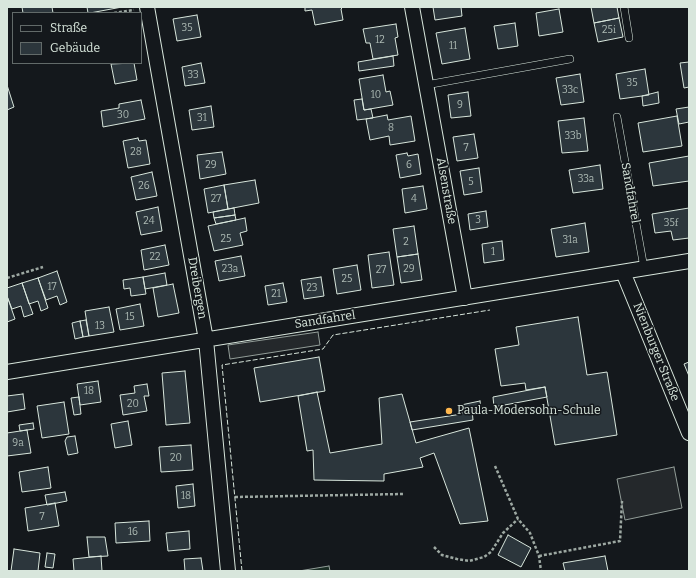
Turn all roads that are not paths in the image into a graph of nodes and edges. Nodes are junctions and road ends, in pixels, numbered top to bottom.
1 (412, 7) edge
2 (624, 7) edge
3 (147, 8) edge
4 (630, 38) dead end
5 (570, 59) dead end
6 (426, 85) junction
7 (617, 117) dead end
8 (689, 261) edge
9 (644, 268) junction
10 (623, 272) junction
11 (465, 298) junction
12 (206, 340) junction
13 (7, 372) edge
14 (689, 433) edge
15 (228, 571) edge

1 - 6 street, Alsenstraße
2 - 4 lane
3 - 12 street, Dreibergen
5 - 6 lane
6 - 11 street, Alsenstraße
7 - 9 lane, Sandfahrel
8 - 9 street, Sandfahrel
9 - 10 street, Sandfahrel
10 - 11 street, Sandfahrel
10 - 14 street, Nienburger Straße
11 - 12 street, Sandfahrel
12 - 13 street, Sandfahrel
12 - 15 street, Dreibergen

